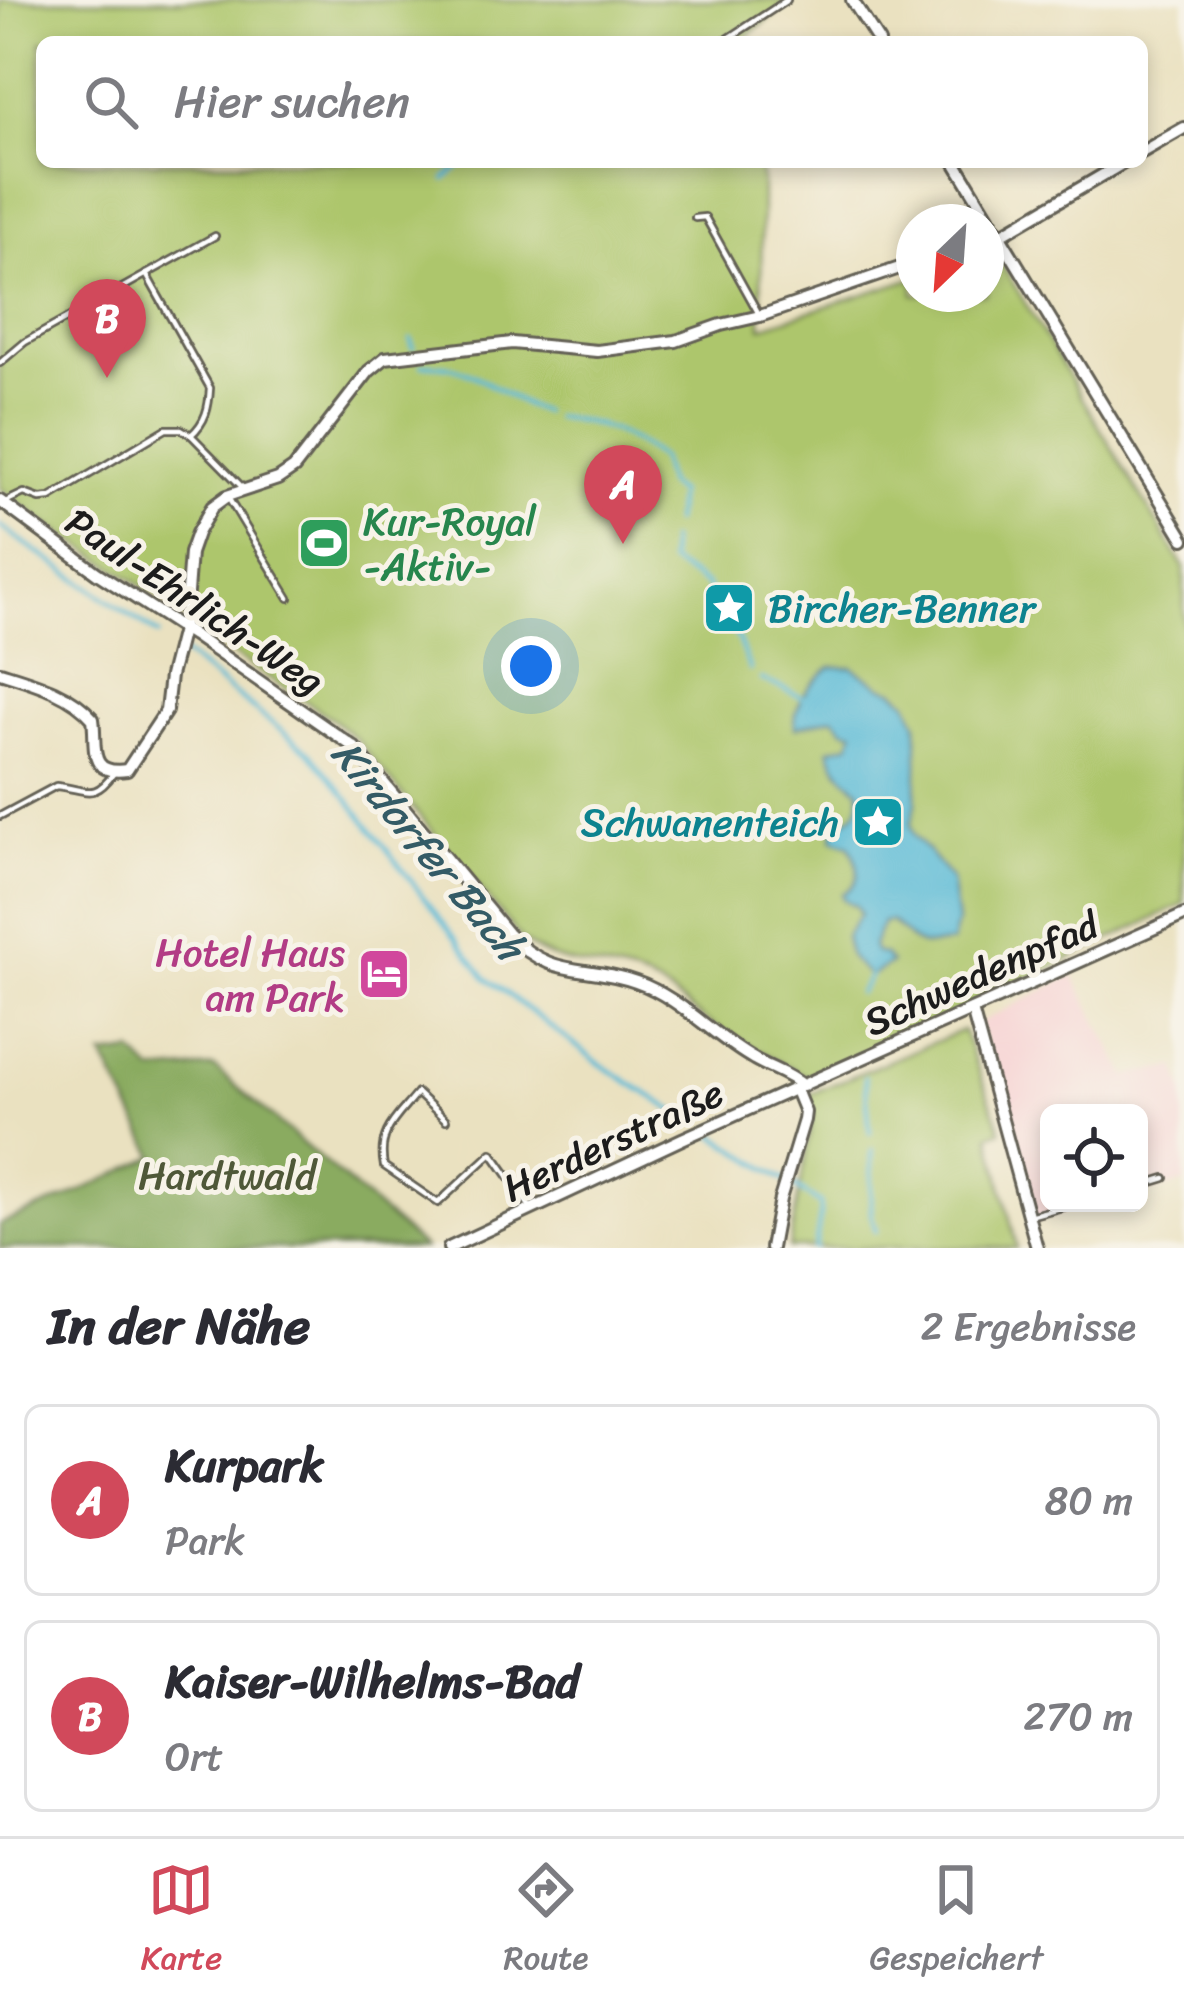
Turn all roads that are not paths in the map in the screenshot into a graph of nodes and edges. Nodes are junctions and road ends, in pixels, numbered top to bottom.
1 (787, 0) edge
2 (852, 0) edge
3 (732, 36) edge
4 (875, 36) edge
5 (1184, 128) edge
6 (1148, 149) edge
7 (958, 168) edge
8 (1115, 168) edge
9 (976, 204) edge
10 (695, 218) dead end
11 (1004, 232) edge
12 (215, 236) dead end
13 (1004, 255) edge
14 (896, 269) edge
15 (146, 274) junction
16 (760, 316) junction
17 (0, 363) edge
18 (191, 435) junction
19 (243, 488) junction
20 (227, 496) junction
21 (2, 502) edge
22 (1184, 539) edge
23 (290, 598) dead end
24 (183, 628) junction
25 (0, 672) edge
26 (115, 771) junction
27 (0, 816) edge
28 (1184, 915) edge
29 (972, 1010) junction
30 (799, 1088) junction
31 (446, 1120) dead end
32 (1165, 1178) dead end
33 (1148, 1183) edge
34 (532, 1210) junction
35 (1044, 1212) edge
36 (1029, 1216) junction
37 (449, 1248) edge
38 (771, 1248) edge
39 (1037, 1248) edge

1 - 3 lane
2 - 4 street
5 - 6 street
7 - 9 street
8 - 11 street
10 - 16 lane
12 - 15 lane
13 - 22 street
14 - 16 street
15 - 17 lane
15 - 18 lane
16 - 19 street
18 - 19 lane
18 - 21 lane
19 - 20 street
20 - 23 lane
20 - 24 street
21 - 24 street, Paul-Ehrlich-Weg
24 - 26 street
24 - 30 street, Paul-Ehrlich-Weg
25 - 26 street
26 - 27 lane
28 - 29 street, Schwedenpfad
29 - 30 street, Schwedenpfad
29 - 36 street
30 - 34 street, Herderstraße
30 - 38 street
31 - 34 lane
32 - 33 lane
34 - 37 street, Herderstraße
35 - 36 lane
36 - 39 street

